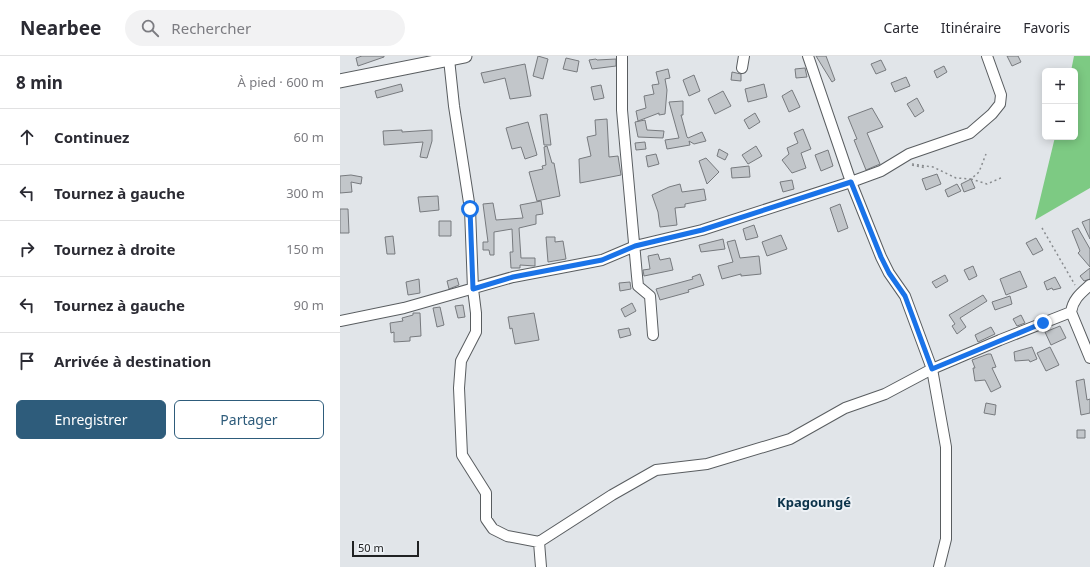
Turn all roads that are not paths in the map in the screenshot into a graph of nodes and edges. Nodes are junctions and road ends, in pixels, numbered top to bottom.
1 (465, 56) edge
2 (622, 56) edge
3 (744, 56) edge
4 (808, 56) edge
5 (987, 56) edge
6 (449, 59) junction
7 (424, 60) edge
8 (742, 68) dead end
9 (340, 81) edge
10 (851, 182) junction
11 (635, 246) junction
12 (1090, 285) edge
13 (473, 289) junction
14 (1071, 312) junction
15 (340, 321) edge
16 (653, 335) dead end
17 (1090, 358) edge
18 (932, 369) junction
19 (539, 542) junction
20 (540, 567) edge
21 (939, 567) edge

1 - 6 street
2 - 11 street
3 - 8 street
4 - 10 street
5 - 10 street
6 - 7 street
6 - 13 street
7 - 9 street
10 - 11 street
10 - 18 street
11 - 13 street
11 - 16 street
12 - 14 street
13 - 15 street
13 - 19 street
14 - 17 street
14 - 18 street
18 - 19 street
18 - 21 street
19 - 20 street

